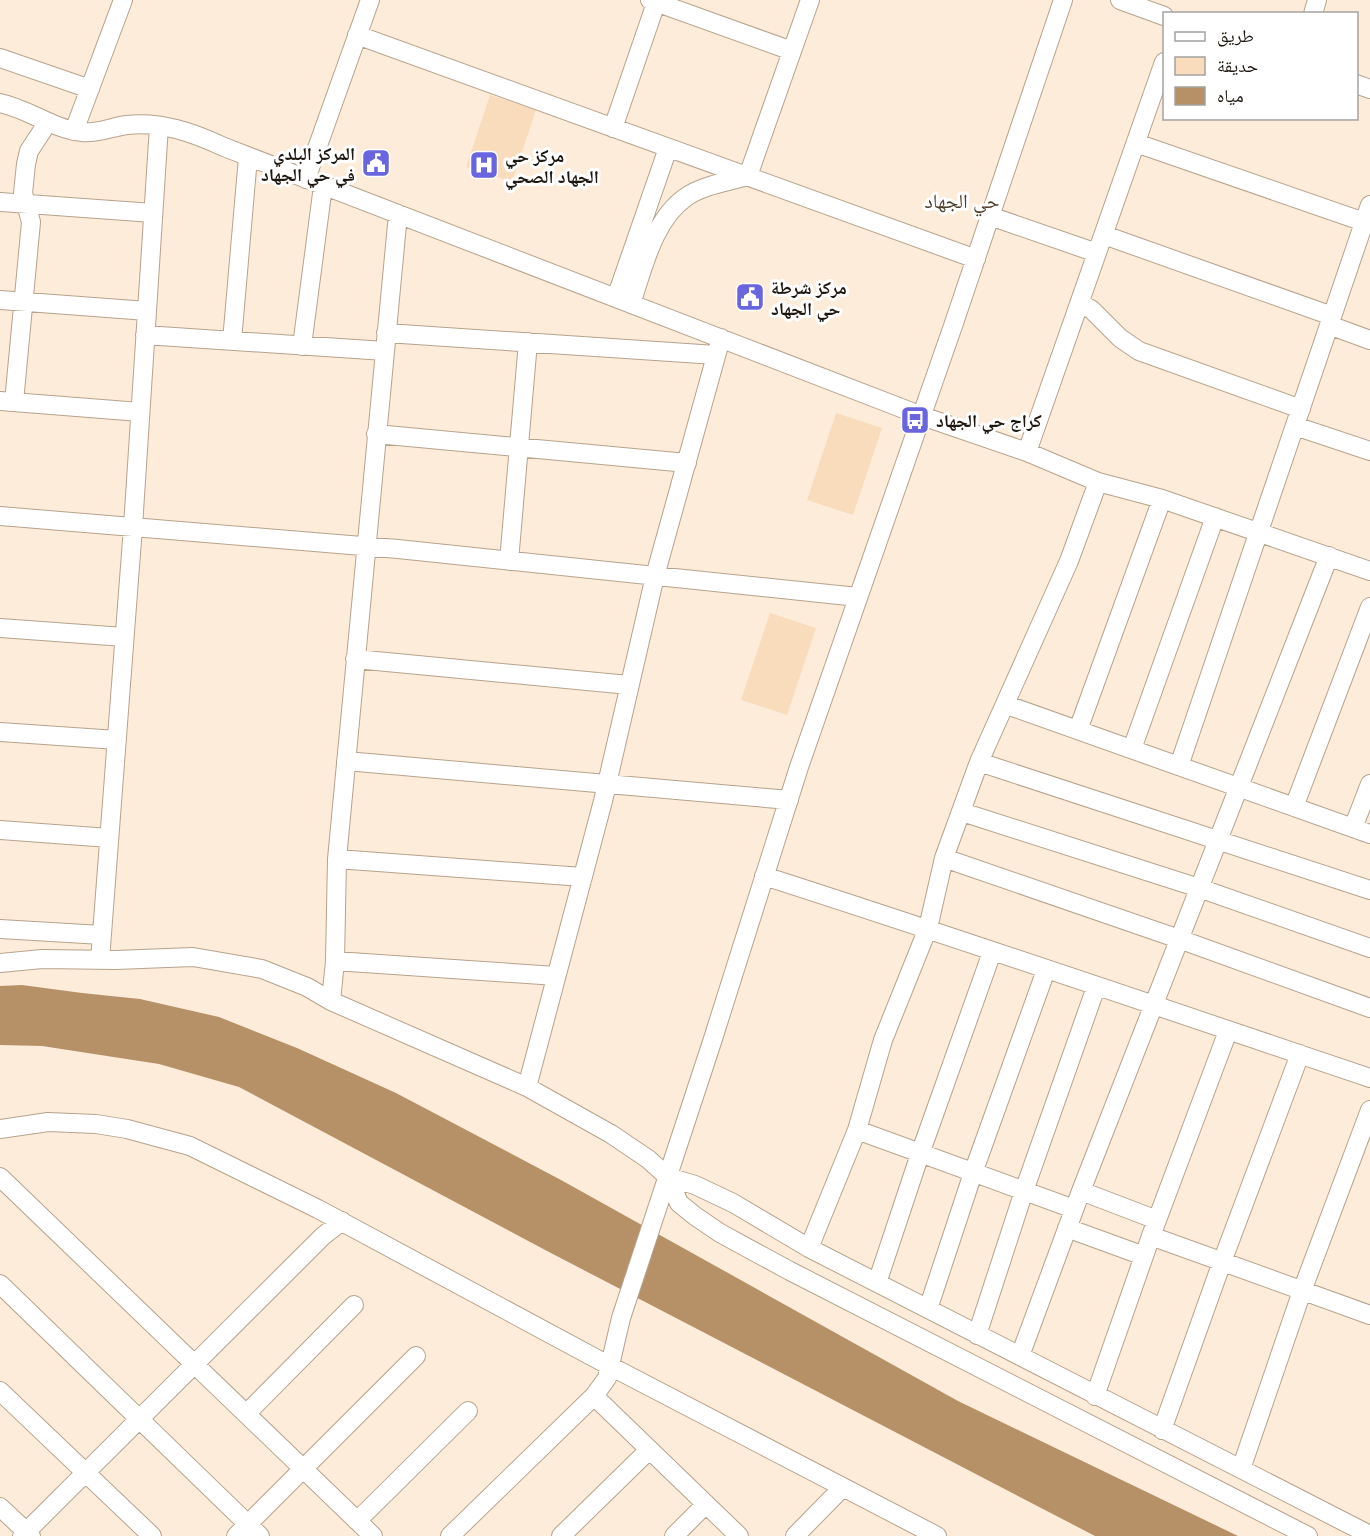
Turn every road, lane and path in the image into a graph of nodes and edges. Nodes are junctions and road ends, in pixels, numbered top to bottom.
1 (123, 0) edge
2 (370, 0) edge
3 (810, 0) edge
4 (1063, 0) edge
5 (1120, 0) edge
6 (655, 1) edge
7 (1163, 16) edge
8 (357, 35) junction
9 (792, 51) junction
10 (0, 58) edge
11 (1163, 65) edge
12 (90, 89) junction
13 (0, 103) edge
14 (48, 122) junction
15 (159, 126) junction
16 (613, 128) junction
17 (75, 131) junction
18 (1136, 143) junction
19 (668, 148) junction
20 (248, 157) junction
21 (748, 176) junction
22 (314, 182) junction
23 (0, 202) edge
24 (26, 204) junction
25 (153, 213) junction
26 (398, 214) junction
27 (990, 216) junction
28 (1368, 217) edge
29 (1104, 235) junction
30 (1097, 253) junction
31 (976, 259) junction
32 (0, 300) edge
33 (624, 301) junction
34 (25, 302) junction
35 (1080, 303) junction
36 (147, 311) junction
37 (1331, 321) junction
38 (386, 333) junction
39 (145, 335) junction
40 (1370, 340) edge
41 (232, 341) junction
42 (528, 342) junction
43 (302, 346) junction
44 (719, 347) junction
45 (385, 351) junction
46 (7, 402) edge
47 (140, 412) junction
48 (922, 416) junction
49 (1298, 417) junction
50 (376, 434) junction
51 (519, 448) junction
52 (1370, 451) edge
53 (1027, 452) junction
54 (687, 463) junction
55 (1098, 482) junction
56 (1162, 499) junction
57 (0, 516) edge
58 (1215, 517) junction
59 (132, 526) junction
60 (1259, 532) junction
61 (366, 546) junction
62 (1329, 556) junction
63 (509, 561) junction
64 (1370, 571) edge
65 (655, 576) junction
66 (858, 597) junction
67 (1370, 607) edge
68 (0, 628) edge
69 (124, 637) junction
70 (355, 659) junction
71 (629, 685) junction
72 (1006, 705) junction
73 (1078, 730) junction
74 (0, 732) edge
75 (117, 740) junction
76 (1132, 749) junction
77 (346, 761) junction
78 (979, 762) junction
79 (1179, 766) junction
80 (606, 783) junction
81 (1370, 784) edge
82 (1238, 788) junction
83 (789, 800) junction
84 (1294, 807) junction
85 (962, 812) junction
86 (0, 830) edge
87 (1362, 831) edge
88 (109, 838) junction
89 (1218, 839) junction
90 (944, 858) junction
91 (337, 859) junction
92 (764, 876) junction
93 (582, 877) junction
94 (1199, 888) junction
95 (1370, 890) edge
96 (928, 928) junction
97 (0, 929) edge
98 (102, 935) junction
99 (1179, 939) junction
100 (1370, 948) edge
101 (992, 952) junction
102 (100, 960) junction
103 (335, 961) junction
104 (0, 963) edge
105 (1046, 970) junction
106 (556, 976) junction
107 (1096, 987) junction
108 (331, 1001) junction
109 (1153, 1006) junction
110 (1370, 1008) edge
111 (1228, 1031) junction
112 (1300, 1054) junction
113 (1370, 1078) edge
114 (527, 1087) junction
115 (1370, 1110) edge
116 (0, 1129) edge
117 (857, 1130) junction
118 (920, 1154) junction
119 (973, 1173) junction
120 (0, 1177) edge
121 (668, 1177) junction
122 (1024, 1191) junction
123 (1081, 1191) junction
124 (1074, 1209) junction
125 (342, 1221) junction
126 (1067, 1228) junction
127 (1154, 1228) junction
128 (809, 1248) junction
129 (1144, 1256) junction
130 (1222, 1262) junction
131 (877, 1283) junction
132 (0, 1284) edge
133 (1302, 1291) junction
134 (354, 1305) dead end
135 (928, 1309) junction
136 (1370, 1315) edge
137 (977, 1335) junction
138 (416, 1356) dead end
139 (1020, 1356) junction
140 (195, 1363) junction
141 (610, 1366) junction
142 (0, 1391) edge
143 (594, 1396) junction
144 (1095, 1396) junction
145 (468, 1411) dead end
146 (247, 1413) junction
147 (138, 1420) junction
148 (1162, 1430) junction
149 (649, 1449) junction
150 (303, 1468) junction
151 (1241, 1469) junction
152 (85, 1473) junction
153 (843, 1487) junction
154 (706, 1504) junction
155 (0, 1507) edge
156 (357, 1521) junction
157 (248, 1532) edge
158 (802, 1534) edge
159 (26, 1535) edge
160 (1370, 1535) edge
161 (152, 1536) edge
162 (373, 1536) edge
163 (450, 1536) edge
164 (561, 1536) edge
165 (674, 1536) edge
166 (739, 1536) edge
167 (937, 1536) edge
168 (1308, 1536) edge

1 - 12 street
2 - 8 street
3 - 9 street
4 - 27 street
5 - 7 street
6 - 9 street
6 - 16 street
8 - 16 street
8 - 22 street
9 - 21 street
10 - 12 street
11 - 18 street
12 - 17 street
13 - 14 street
14 - 17 street
14 - 24 street
15 - 17 street
15 - 20 street
15 - 25 street
16 - 19 street
18 - 28 street
18 - 29 street
19 - 21 street
19 - 33 street
20 - 22 street
20 - 41 street
21 - 31 street
21 - 33 street
22 - 26 street
22 - 43 street
23 - 24 street
24 - 25 street
24 - 34 street
25 - 36 street
26 - 33 street
26 - 38 street
27 - 30 street
27 - 31 street
28 - 37 street
29 - 30 street
29 - 37 street
30 - 35 street
31 - 48 street
32 - 34 street
33 - 44 street
34 - 36 street
34 - 46 street
35 - 49 street
35 - 53 street
36 - 39 street
37 - 40 street
37 - 49 street
38 - 42 street
38 - 45 street
39 - 41 street
39 - 47 street
41 - 43 street
42 - 44 street
42 - 51 street
43 - 45 street
44 - 48 street
44 - 54 street
45 - 50 street
46 - 47 street
47 - 59 street
48 - 53 street
48 - 66 street
49 - 52 street
49 - 60 street
50 - 51 street
50 - 61 street
51 - 54 street
51 - 63 street
53 - 55 street
54 - 65 street
55 - 56 street
55 - 72 street
56 - 58 street
56 - 73 street
57 - 59 street
58 - 60 street
58 - 76 street
59 - 61 street
59 - 69 street
60 - 62 street
60 - 79 street
61 - 63 street
61 - 70 street
62 - 64 street
62 - 82 street
63 - 65 street
65 - 66 street
65 - 71 street
66 - 83 street
67 - 84 street
68 - 69 street
69 - 75 street
70 - 71 street
70 - 77 street
71 - 80 street
72 - 73 street
72 - 78 street
73 - 76 street
74 - 75 street
75 - 88 street
76 - 79 street
77 - 80 street
77 - 91 street
78 - 85 street
78 - 89 street
79 - 82 street
80 - 83 street
80 - 93 street
81 - 87 street
82 - 84 street
82 - 89 street
83 - 92 street
84 - 87 street
85 - 90 street
85 - 94 street
86 - 88 street
88 - 98 street
89 - 94 street
89 - 95 street
90 - 96 street
90 - 99 street
91 - 93 street
91 - 103 street
92 - 96 street
92 - 121 street
93 - 106 street
94 - 99 street
94 - 100 street
96 - 101 street
96 - 117 street
97 - 98 street
98 - 102 street
99 - 109 street
99 - 110 street
101 - 105 street
101 - 118 street
102 - 104 street
102 - 108 street
103 - 106 street
103 - 108 street
105 - 107 street
105 - 119 street
106 - 114 street
107 - 109 street
107 - 122 street
108 - 114 street
109 - 111 street
109 - 123 street
111 - 112 street
111 - 127 street
112 - 113 street
112 - 130 street
114 - 121 street
115 - 133 street
116 - 125 street
117 - 118 street
117 - 128 street
118 - 119 street
118 - 131 street
119 - 122 street
119 - 135 street
120 - 140 street
121 - 128 street
121 - 141 street
121 - 168 street
122 - 124 street
122 - 137 street
123 - 124 street
123 - 127 street
124 - 126 street
125 - 140 street
125 - 141 street
126 - 129 street
126 - 139 street
127 - 129 street
127 - 130 street
128 - 131 street
129 - 144 street
130 - 133 street
130 - 148 street
131 - 135 street
132 - 147 street
133 - 136 street
133 - 151 street
134 - 146 street
135 - 137 street
137 - 139 street
138 - 150 street
139 - 144 street
140 - 146 street
140 - 147 street
141 - 143 street
141 - 153 street
142 - 152 street
143 - 149 street
143 - 163 street
144 - 148 street
145 - 156 street
146 - 150 street
147 - 152 street
147 - 157 street
148 - 151 street
149 - 154 street
149 - 164 street
150 - 156 street
150 - 157 street
151 - 160 street
152 - 159 street
152 - 161 street
153 - 158 street
153 - 167 street
154 - 165 street
154 - 166 street
155 - 159 street
156 - 162 street

